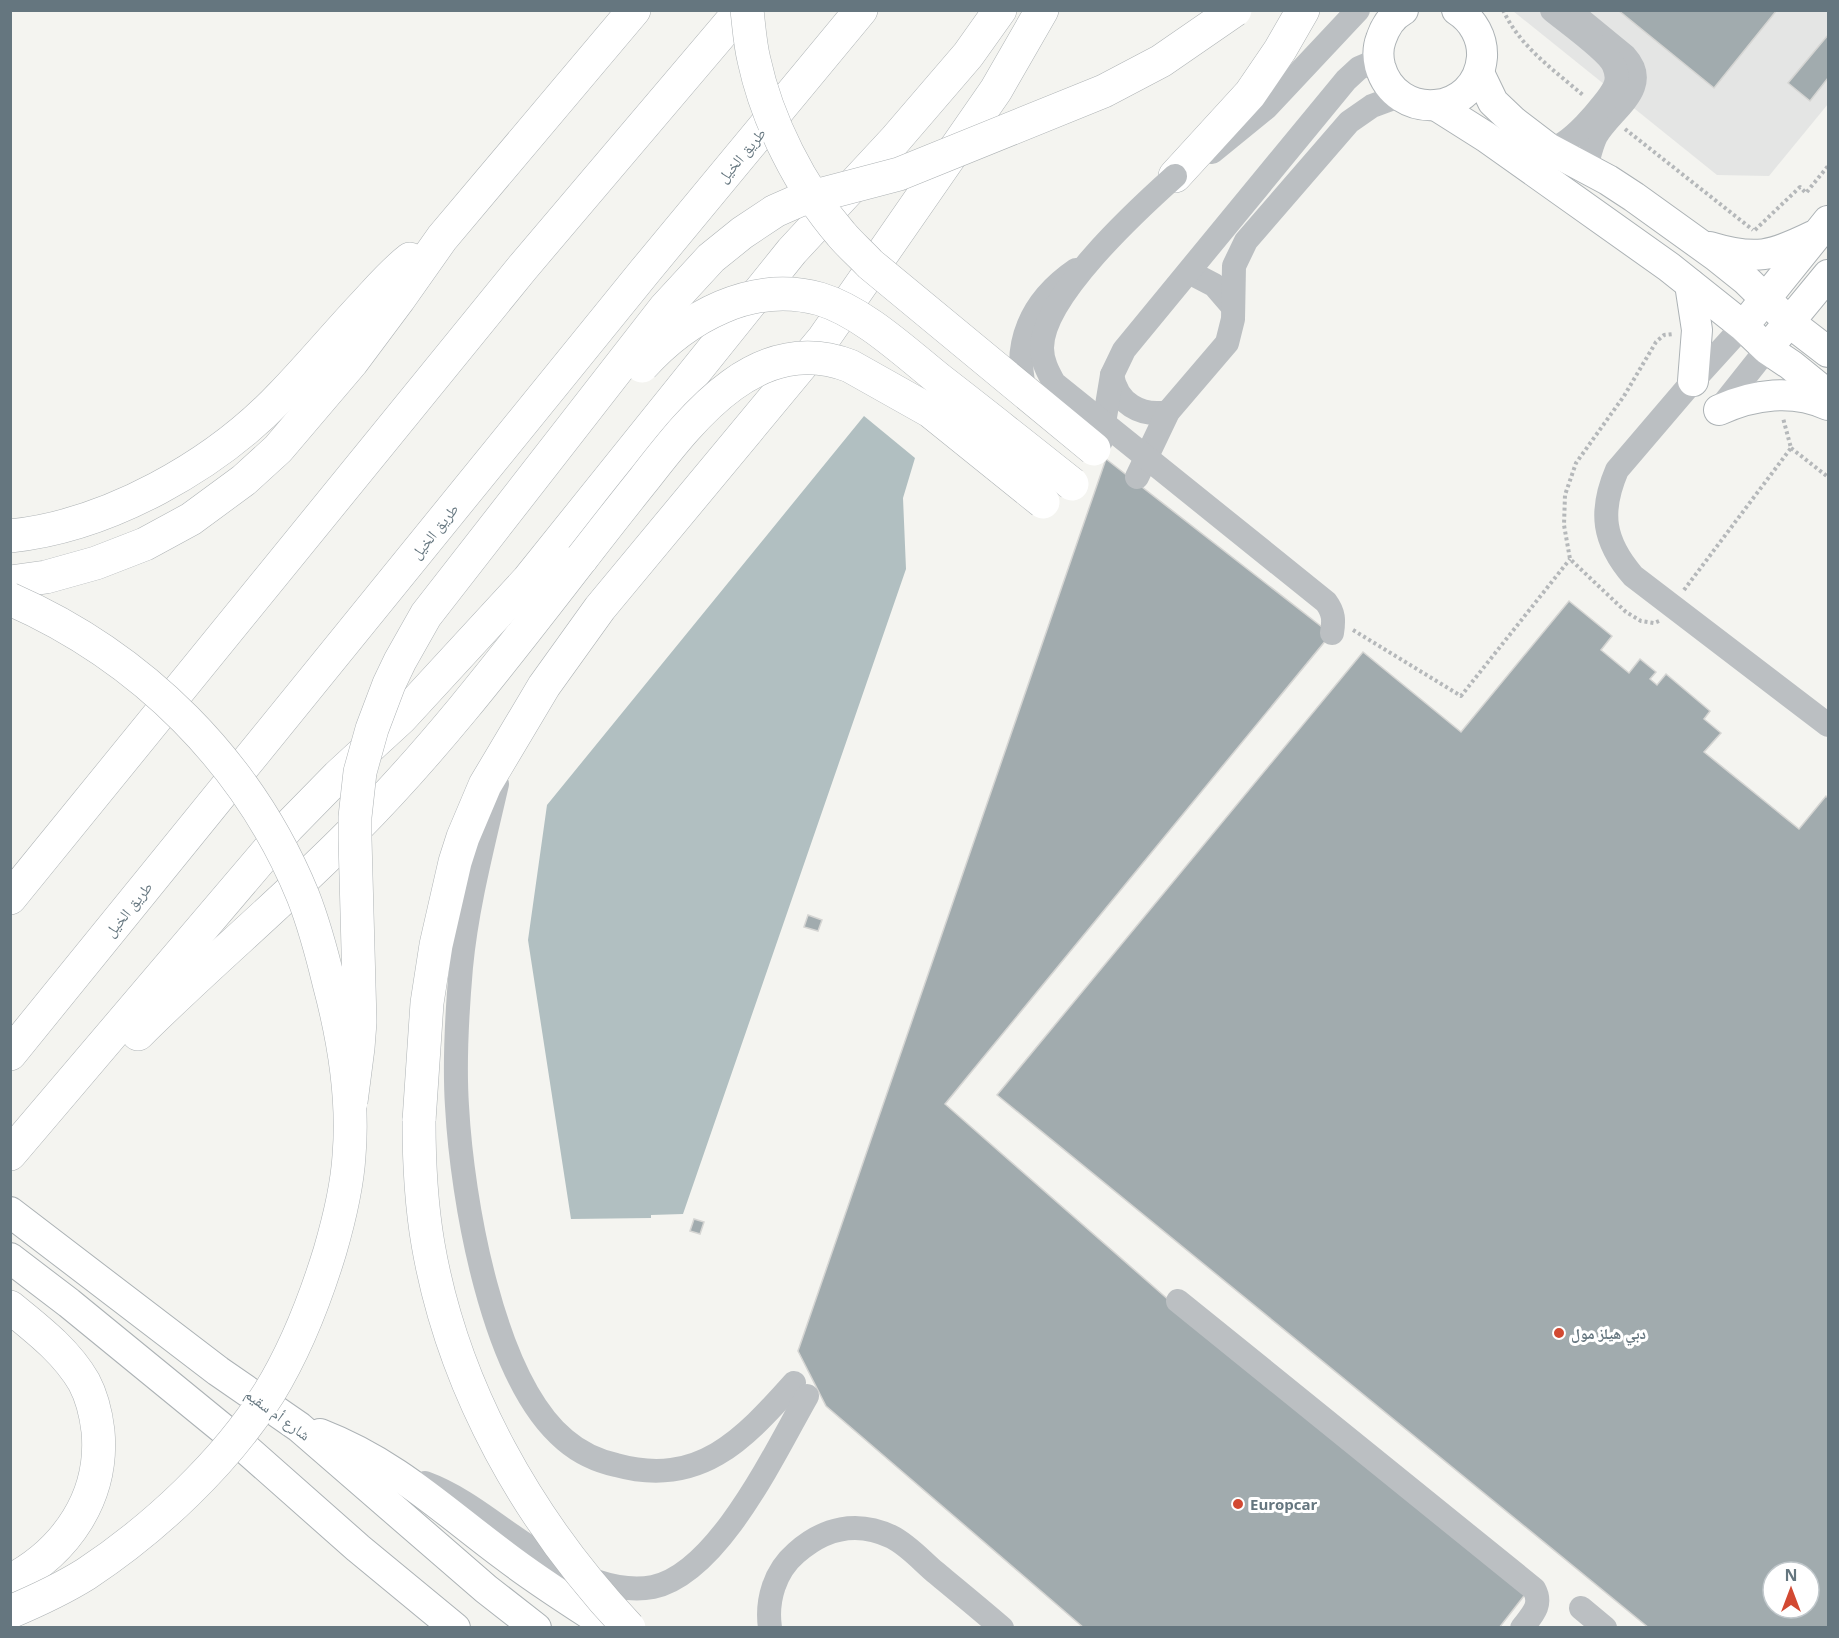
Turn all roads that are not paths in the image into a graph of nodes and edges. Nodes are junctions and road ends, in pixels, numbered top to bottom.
1 (634, 10) edge
2 (741, 10) edge
3 (747, 10) edge
4 (861, 10) edge
5 (1000, 10) edge
6 (1042, 10) edge
7 (1234, 10) edge
8 (1303, 10) edge
9 (1358, 10) edge
10 (1403, 10) edge
11 (1552, 10) edge
12 (1569, 10) edge
13 (1461, 12) edge
14 (1378, 60) junction
15 (1479, 74) junction
16 (1399, 96) junction
17 (1437, 106) junction
18 (1604, 112) junction
19 (1548, 148) junction
20 (1586, 168) junction
21 (1175, 176) junction
22 (1823, 227) edge
23 (442, 238) junction
24 (1698, 243) junction
25 (1088, 262) junction
26 (1189, 272) junction
27 (1828, 275) edge
28 (1690, 284) junction
29 (1766, 298) junction
30 (1233, 307) junction
31 (1789, 322) junction
32 (1743, 326) junction
33 (1767, 350) junction
34 (1828, 352) edge
35 (1112, 375) junction
36 (1693, 381) junction
37 (1828, 395) edge
38 (1828, 405) edge
39 (1168, 412) junction
40 (1715, 416) joint
41 (1088, 459) junction
42 (546, 463) junction
43 (1137, 477) dead end
44 (1043, 501) dead end
45 (10, 536) edge
46 (10, 582) edge
47 (10, 599) edge
48 (1333, 626) road end
49 (1828, 725) edge
50 (508, 745) junction
51 (10, 898) edge
52 (10, 1054) edge
53 (351, 1102) junction
54 (19, 1144) edge
55 (10, 1212) edge
56 (10, 1258) edge
57 (1178, 1302) dead end
58 (10, 1307) edge
59 (300, 1427) junction
60 (400, 1475) junction
61 (10, 1581) edge
62 (1581, 1608) dead end
63 (10, 1612) edge
64 (455, 1628) edge
65 (536, 1628) edge
66 (611, 1628) edge
67 (629, 1628) edge
68 (770, 1628) edge
69 (1002, 1628) edge
70 (1522, 1628) edge
71 (1605, 1628) edge

1 - 23 highway
2 - 51 highway
3 - 41 highway, bridge
4 - 52 highway, طريق الخيل
5 - 54 highway
6 - 50 highway
7 - 42 highway, bridge
8 - 21 highway
9 - 21 street
10 - 14 main road
11 - 18 street
12 - 18 street
13 - 15 main road
14 - 16 main road
14 - 26 street
15 - 17 main road
15 - 19 main road
16 - 17 main road
16 - 30 street
17 - 28 main road
18 - 19 street
18 - 20 street
19 - 20 main road
20 - 24 main road
21 - 25 street, bridge
22 - 24 main road
22 - 29 main road
23 - 45 highway
23 - 46 highway
24 - 29 main road
25 - 41 street, bridge
25 - 48 street, bridge
26 - 30 street
26 - 35 street
27 - 31 main road
28 - 32 main road
28 - 36 main road
29 - 31 main road
29 - 32 main road
30 - 39 street
31 - 33 main road
31 - 34 main road
32 - 33 main road
32 - 36 street
33 - 37 main road
33 - 40 street
35 - 39 street
35 - 41 street
36 - 49 street
38 - 40 main road
39 - 43 street
41 - 42 highway, bridge
42 - 53 highway, bridge
44 - 54 highway, bridge
47 - 53 highway, bridge
50 - 60 street
50 - 67 highway, bridge
53 - 63 highway, bridge
55 - 59 main road, شارع أم سقيم
56 - 64 main road
57 - 70 street
58 - 61 highway
59 - 60 main road
59 - 65 main road, شارع أم سقيم
60 - 66 main road
62 - 71 street
68 - 69 street

